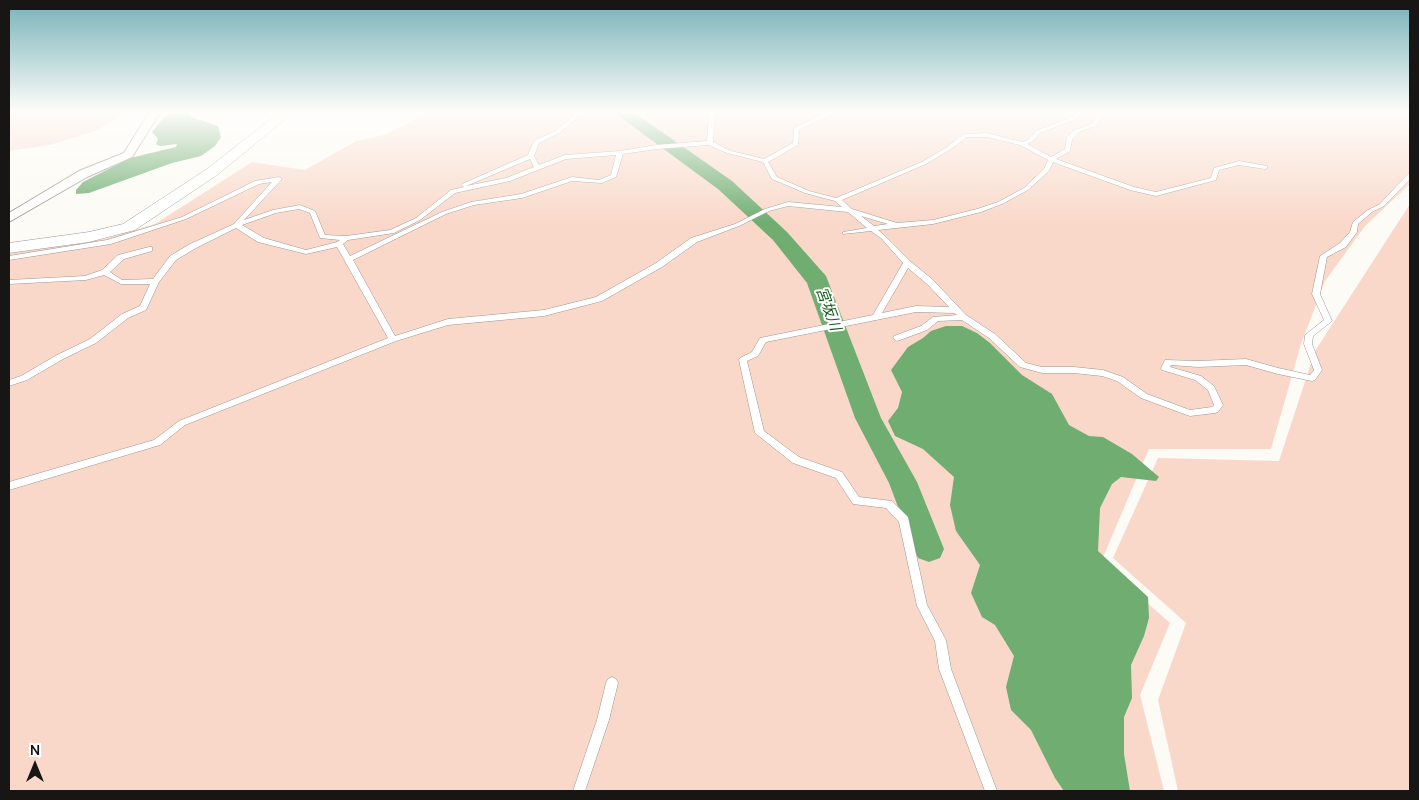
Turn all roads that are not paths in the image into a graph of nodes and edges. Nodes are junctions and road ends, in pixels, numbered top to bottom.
1 (133, 148) edge
2 (242, 148) edge
3 (534, 148) edge
4 (648, 148) edge
5 (722, 148) edge
6 (788, 148) edge
7 (948, 148) edge
8 (1030, 148) edge
9 (1068, 148) edge
10 (620, 153) junction
11 (531, 156) junction
12 (1051, 159) junction
13 (765, 161) junction
14 (1265, 167) dead end
15 (538, 168) junction
16 (1410, 175) edge
17 (453, 191) junction
18 (837, 200) junction
19 (849, 210) junction
20 (9, 218) edge
21 (236, 225) junction
22 (897, 225) junction
23 (874, 229) junction
24 (845, 233) dead end
25 (346, 238) junction
26 (339, 244) junction
27 (9, 248) edge
28 (149, 249) dead end
29 (9, 258) edge
30 (349, 259) junction
31 (907, 263) junction
32 (105, 272) junction
33 (155, 281) junction
34 (9, 282) edge
35 (960, 313) junction
36 (876, 317) junction
37 (897, 338) dead end
38 (393, 339) junction
39 (9, 383) edge
40 (9, 486) edge
41 (612, 683) dead end
42 (579, 791) edge
43 (991, 791) edge

1 - 20 street
2 - 27 street
3 - 11 lane
4 - 10 lane
5 - 13 lane
6 - 13 lane
7 - 18 lane
8 - 12 lane
9 - 12 lane
10 - 15 lane
10 - 30 lane
11 - 15 lane
11 - 17 lane
12 - 14 lane
12 - 22 lane
13 - 18 lane
15 - 17 lane
16 - 35 lane
17 - 25 lane
18 - 19 lane
19 - 22 lane
19 - 23 lane
19 - 38 lane
21 - 25 lane
21 - 26 lane
21 - 29 lane
21 - 33 lane
22 - 23 lane
23 - 24 lane
23 - 31 lane
25 - 26 lane
26 - 30 lane
28 - 32 lane
30 - 38 lane
31 - 35 lane
31 - 36 lane
32 - 33 lane
32 - 34 lane
33 - 39 lane
35 - 36 lane
35 - 37 lane
36 - 43 lane
38 - 40 lane
41 - 42 lane

